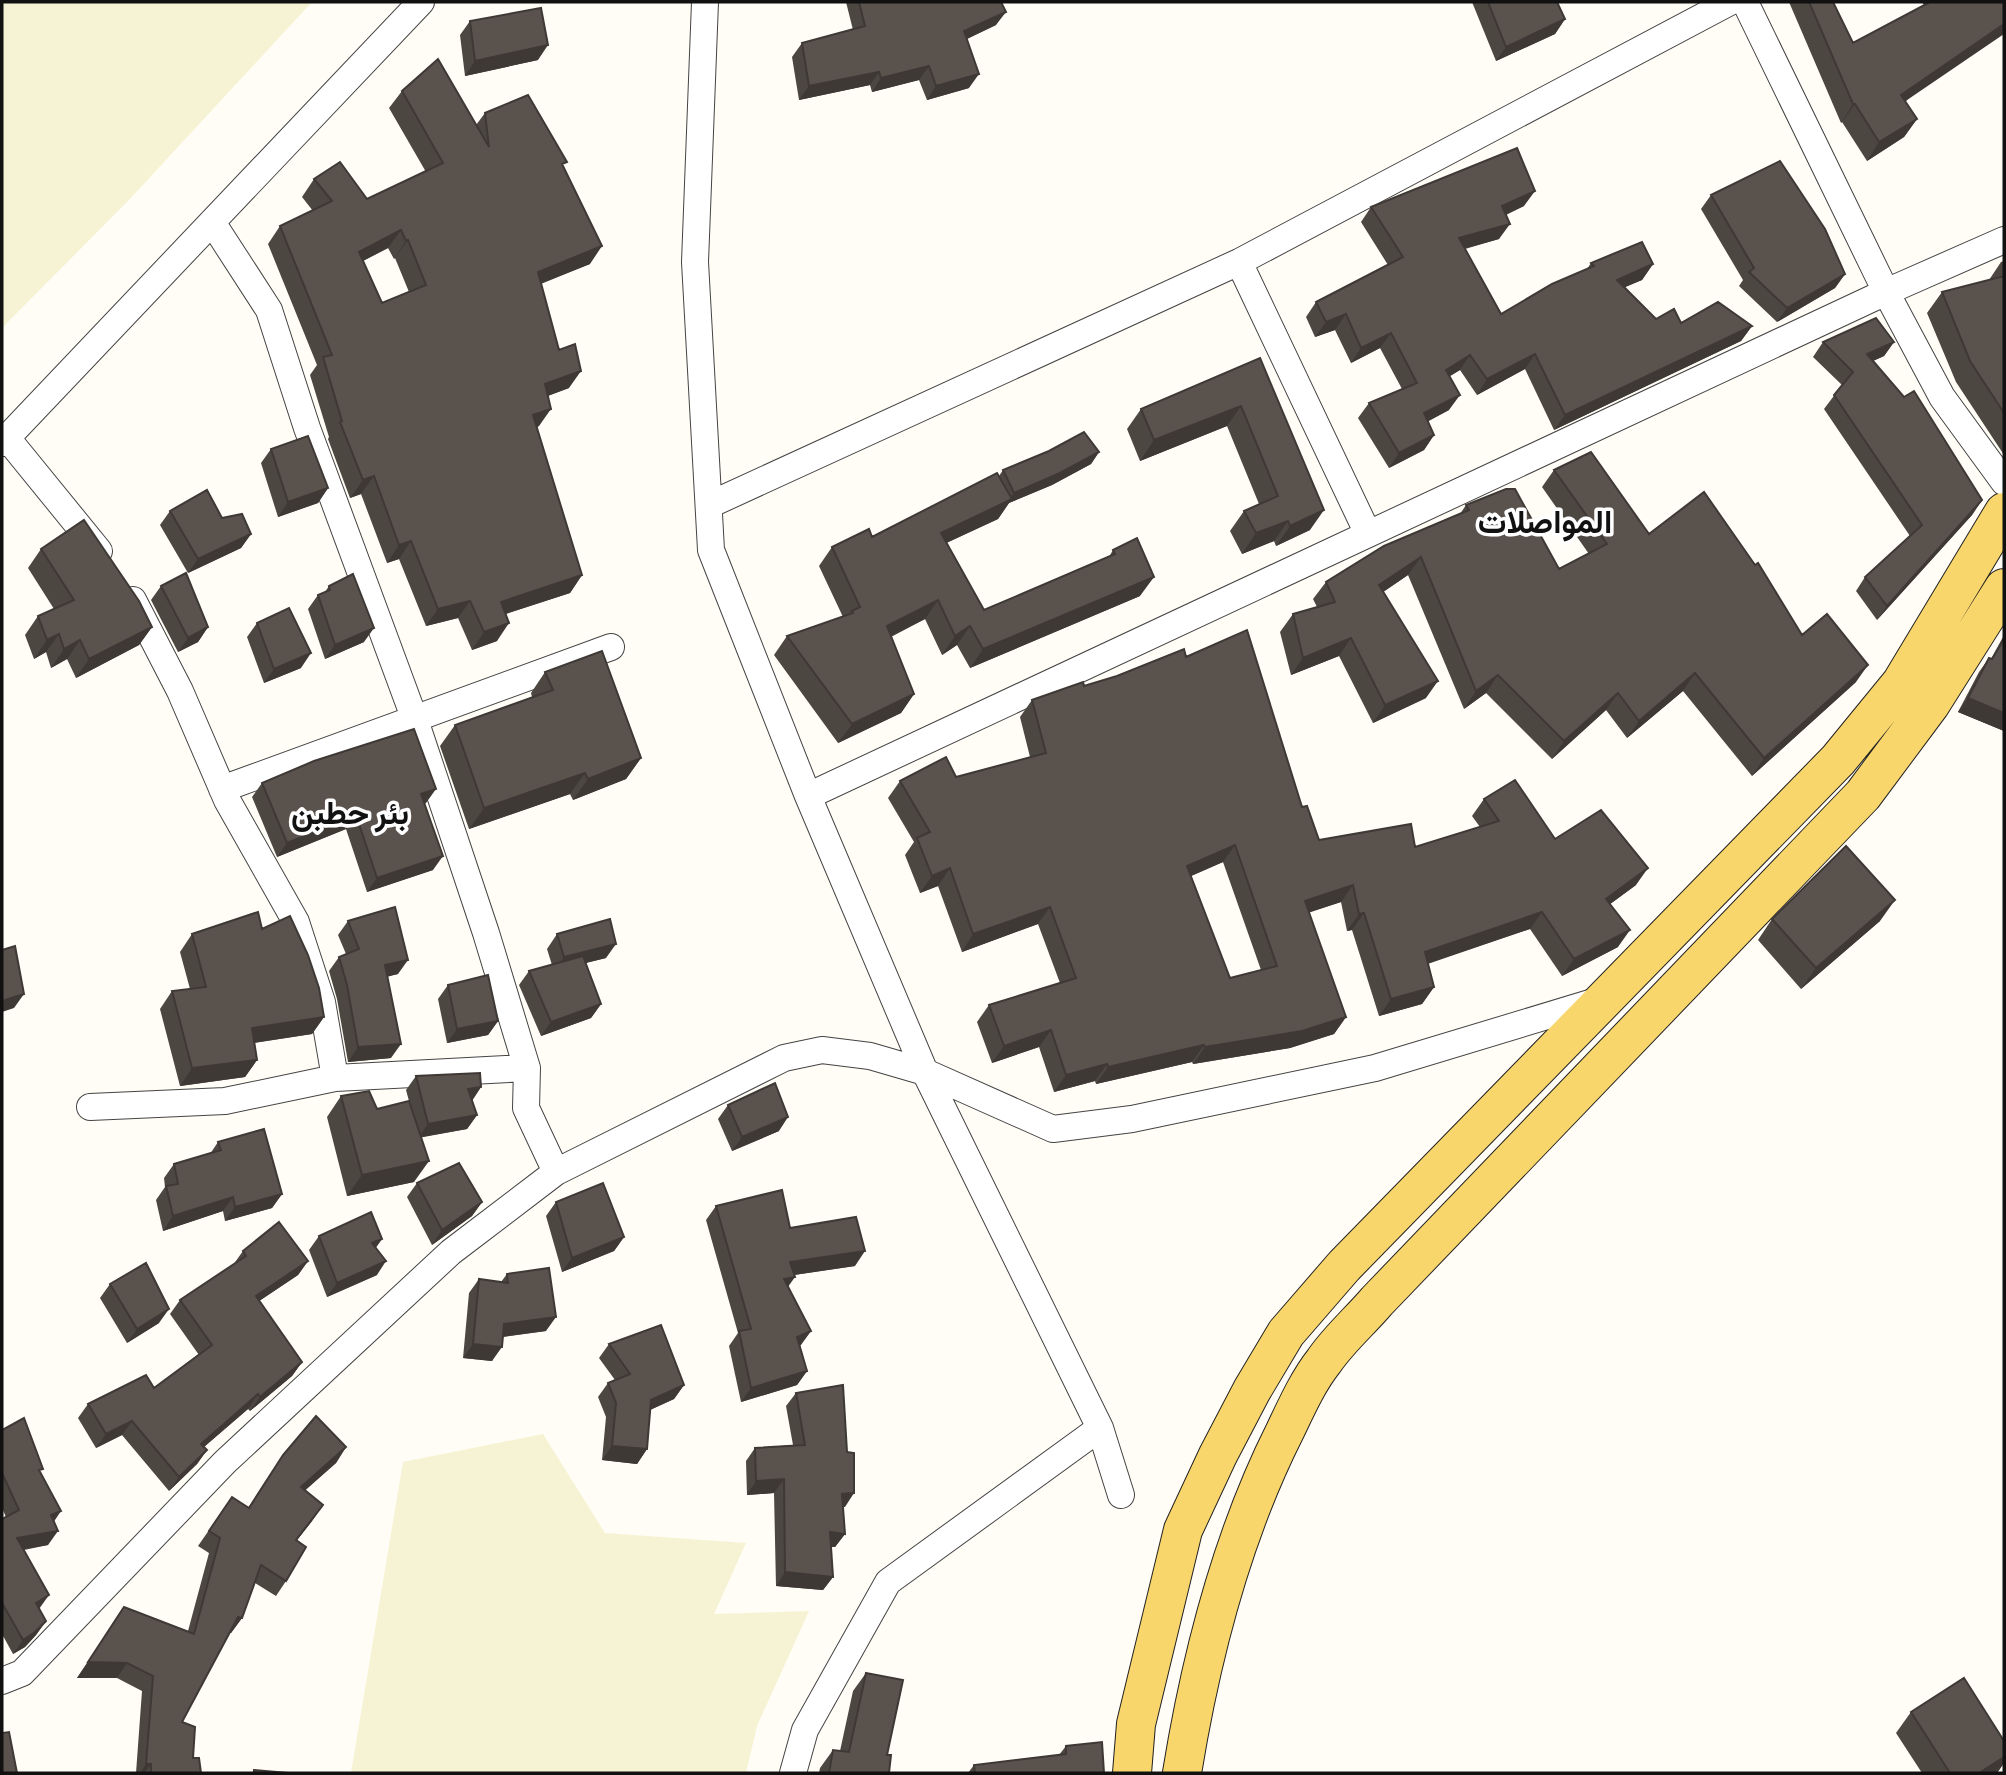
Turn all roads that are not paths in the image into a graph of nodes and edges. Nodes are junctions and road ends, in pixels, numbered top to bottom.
1 (421, 2) edge
2 (705, 2) edge
3 (1730, 2) edge
4 (1745, 2) edge
5 (212, 222) junction
6 (2004, 240) edge
7 (1239, 262) junction
8 (1886, 292) junction
9 (4, 441) edge
10 (2004, 482) edge
11 (709, 505) junction
12 (2004, 512) edge
13 (1368, 534) junction
14 (2004, 588) edge
15 (611, 647) dead end
16 (415, 720) junction
17 (222, 789) junction
18 (808, 796) junction
19 (1605, 999) junction
20 (527, 1068) junction
21 (925, 1072) junction
22 (335, 1079) junction
23 (90, 1107) dead end
24 (556, 1172) junction
25 (1100, 1428) junction
26 (1121, 1495) dead end
27 (2, 1681) edge
28 (793, 1773) edge
29 (1132, 1773) edge
30 (1182, 1773) edge

1 - 5 street
2 - 11 street
3 - 7 street
4 - 8 street
5 - 9 street
5 - 16 street
6 - 8 street
7 - 11 street
7 - 13 street
8 - 10 street
8 - 13 street
9 - 17 street
11 - 18 street
12 - 19 main road
13 - 18 street
14 - 30 main road
15 - 16 street
16 - 17 street
16 - 20 street
17 - 22 street
18 - 21 street
19 - 21 street
19 - 29 main road
20 - 22 street
20 - 24 street
21 - 24 street
21 - 25 street
22 - 23 street
24 - 27 street
25 - 26 street
25 - 28 street

